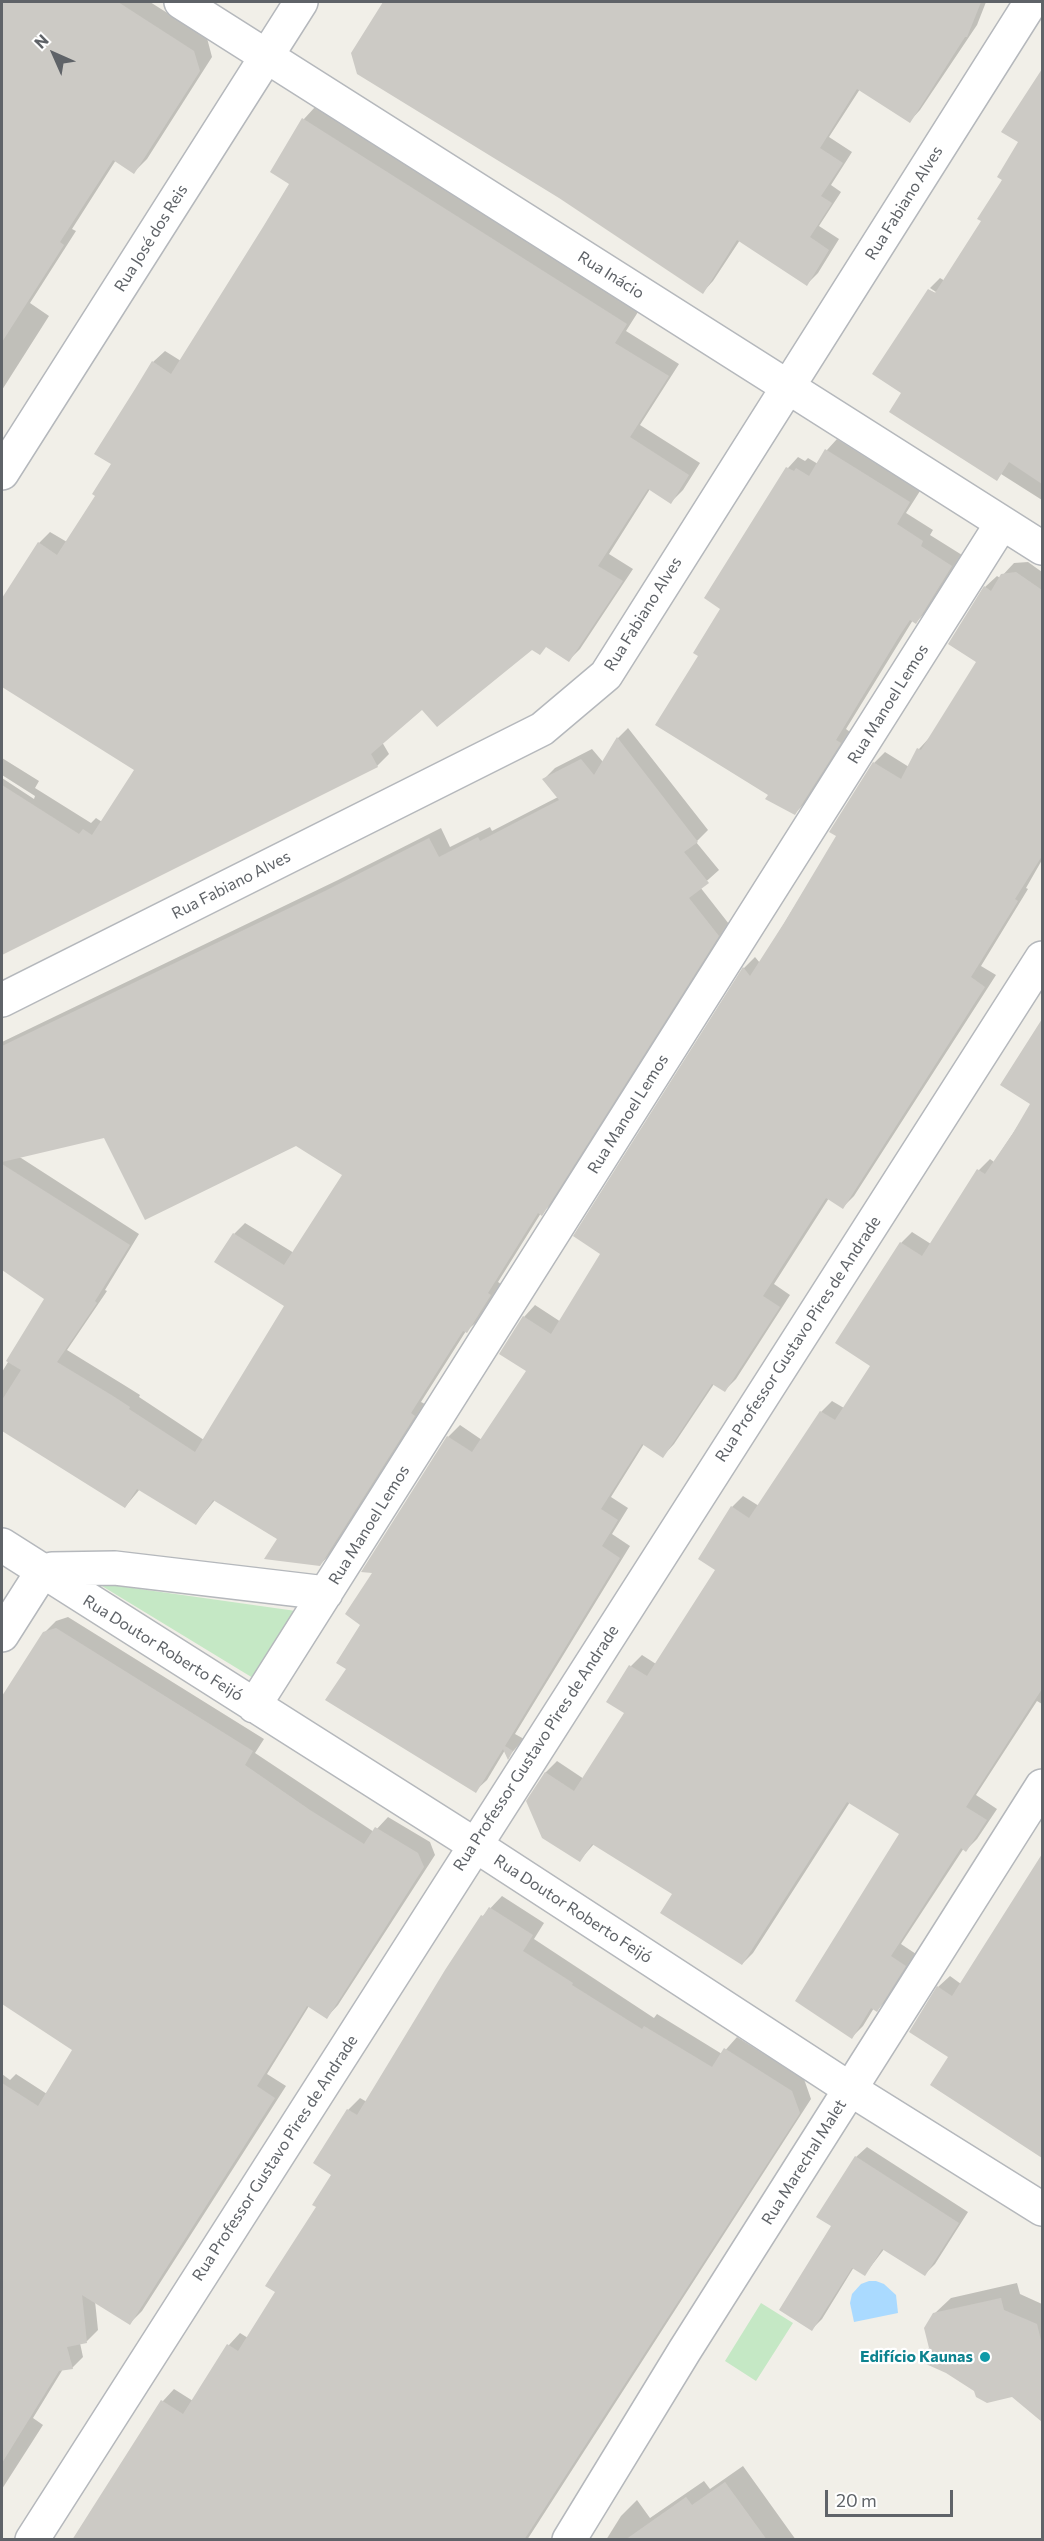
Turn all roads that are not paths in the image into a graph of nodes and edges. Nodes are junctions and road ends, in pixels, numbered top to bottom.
1 (181, 2) edge
2 (301, 2) edge
3 (1021, 9) edge
4 (266, 56) junction
5 (788, 387) junction
6 (2, 473) edge
7 (1002, 523) junction
8 (1042, 548) edge
9 (1042, 958) edge
10 (2, 1000) edge
11 (2, 1545) edge
12 (42, 1572) junction
13 (326, 1593) junction
14 (2, 1635) edge
15 (254, 1706) junction
16 (1042, 1786) edge
17 (475, 1845) junction
18 (850, 2089) junction
19 (1042, 2209) edge
20 (32, 2540) edge
21 (569, 2540) edge

1 - 4 street, Rua Inácio
2 - 4 street, Rua José dos Reis
3 - 5 street, Rua Fabiano Alves
4 - 5 street, Rua Inácio
4 - 6 street, Rua José dos Reis
5 - 7 street, Rua Inácio
5 - 10 street, Rua Fabiano Alves
7 - 8 street, Rua Inácio
7 - 13 street, Rua Manoel Lemos
9 - 17 street, Rua Professor Gustavo Pires de Andrade
11 - 12 street, Rua Doutor Roberto Feijó
12 - 13 street, Rua Doutor Roberto Feijó
12 - 14 street
12 - 15 street, Rua Doutor Roberto Feijó
13 - 15 street, Rua Manoel Lemos
15 - 17 street, Rua Doutor Roberto Feijó
16 - 18 street, Rua Marechal Malet
17 - 18 street, Rua Doutor Roberto Feijó
17 - 20 street, Rua Professor Gustavo Pires de Andrade
18 - 19 street, Rua Doutor Roberto Feijó
18 - 21 street, Rua Marechal Malet

